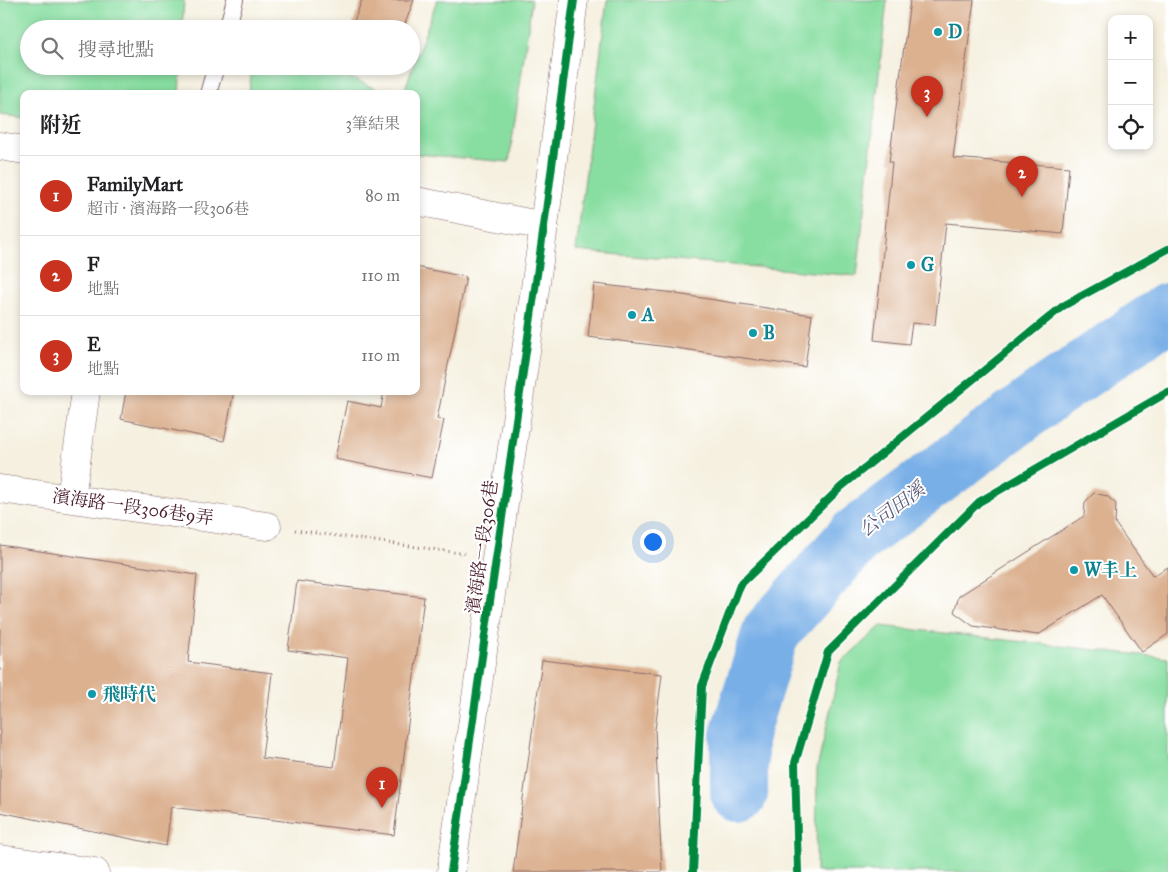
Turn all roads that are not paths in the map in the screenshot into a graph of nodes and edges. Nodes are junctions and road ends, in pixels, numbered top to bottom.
1 (235, 0) edge
2 (574, 0) edge
3 (229, 20) edge
4 (213, 75) edge
5 (209, 90) edge
6 (0, 146) edge
7 (20, 149) edge
8 (420, 202) edge
9 (544, 226) junction
10 (85, 395) edge
11 (0, 489) edge
12 (71, 498) junction
13 (267, 526) road end
14 (0, 859) edge
15 (95, 872) edge
16 (451, 872) edge

1 - 3 lane
2 - 9 street, 濱海路一段306巷
4 - 5 lane
6 - 7 street
8 - 9 street
9 - 16 street, 濱海路一段306巷
10 - 12 street
11 - 12 street, 濱海路一段306巷9弄
12 - 13 street, 濱海路一段306巷9弄
14 - 15 street

